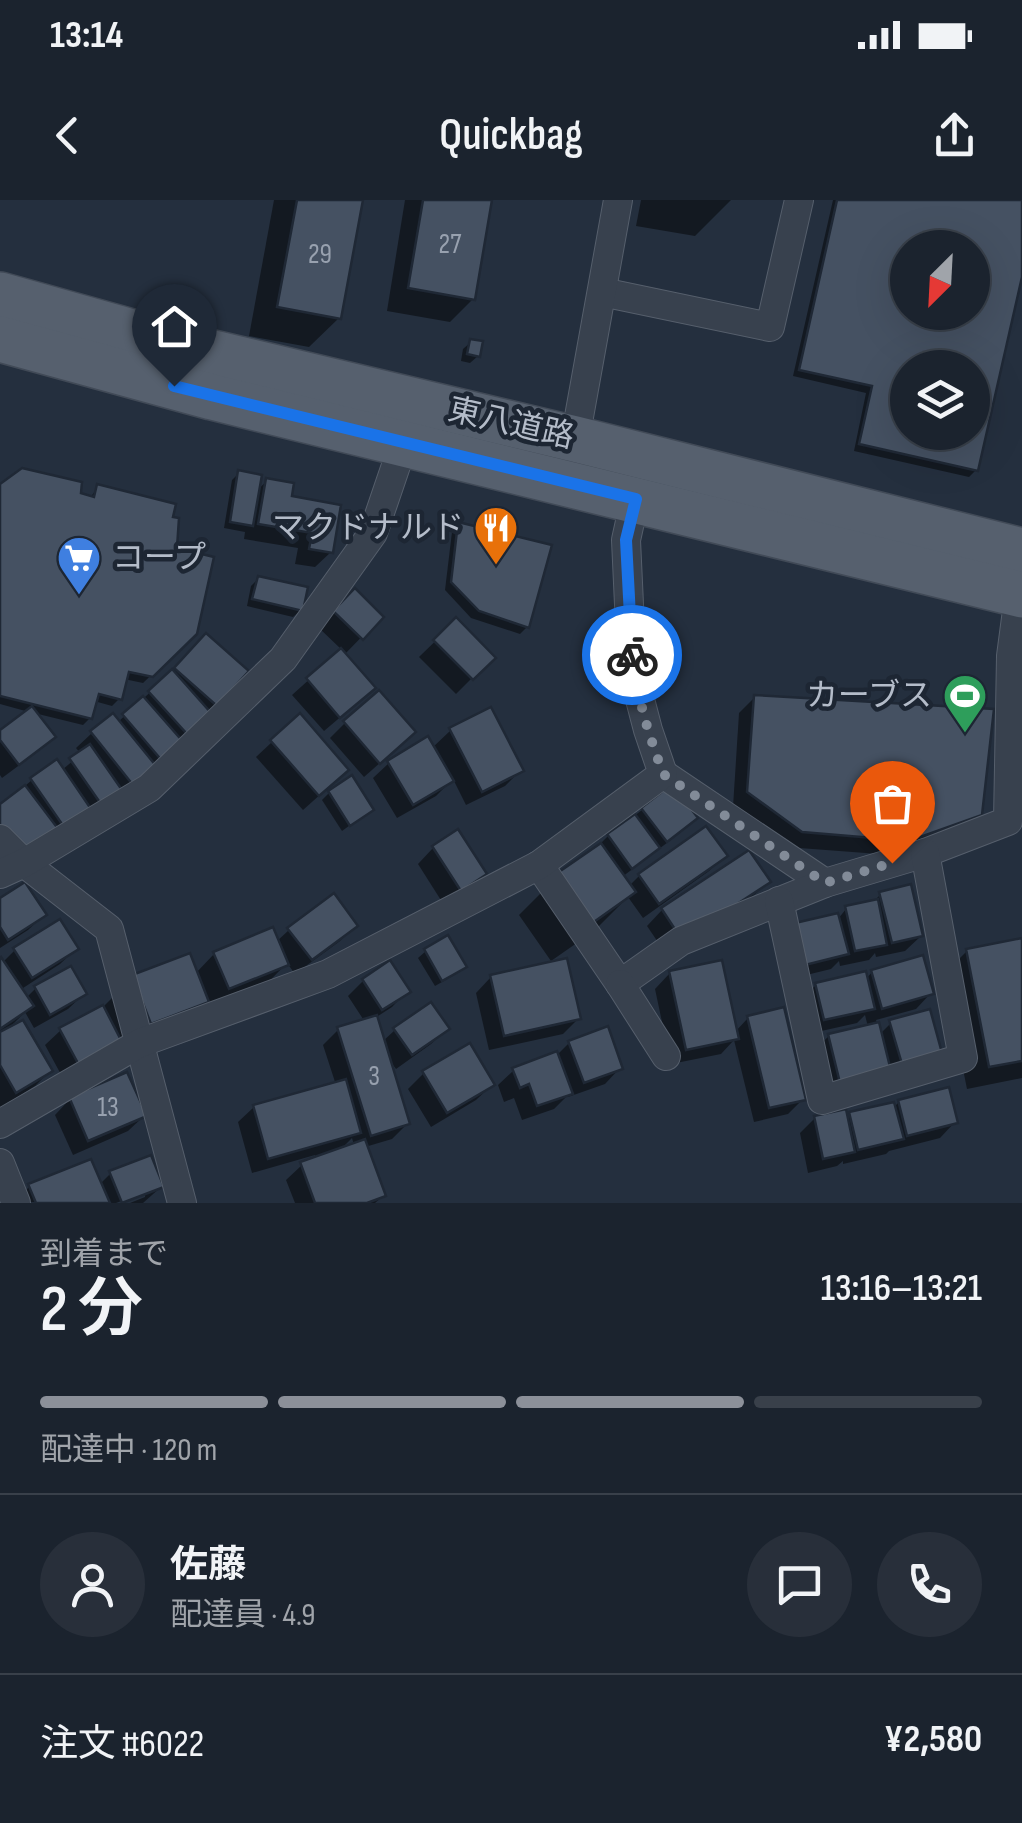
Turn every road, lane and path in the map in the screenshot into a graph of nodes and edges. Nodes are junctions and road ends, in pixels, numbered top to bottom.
1 (618, 200) edge
2 (799, 200) edge
3 (602, 292) junction
4 (0, 294) edge
5 (0, 339) edge
6 (576, 440) junction
7 (404, 442) junction
8 (636, 499) junction
9 (1021, 579) edge
10 (663, 774) junction
11 (0, 840) edge
12 (925, 853) junction
13 (538, 866) junction
14 (12, 868) edge
15 (825, 883) junction
16 (779, 901) junction
17 (620, 984) junction
18 (140, 1043) junction
19 (666, 1056) dead end
20 (0, 1124) edge
21 (0, 1163) edge
22 (16, 1203) edge
23 (182, 1203) edge

1 - 3 street
2 - 3 street
3 - 6 street
4 - 6 main road, 東八道路
5 - 7 main road, 東八道路
6 - 9 main road, 東八道路
7 - 8 main road, 東八道路
7 - 14 street
8 - 9 main road, 東八道路
8 - 10 street
9 - 12 street
10 - 13 street
10 - 15 street
11 - 14 street
12 - 15 street
12 - 16 street
13 - 17 street
13 - 18 street
14 - 18 street
15 - 16 street
16 - 17 street
17 - 19 street
18 - 20 street
18 - 23 street
21 - 22 street

